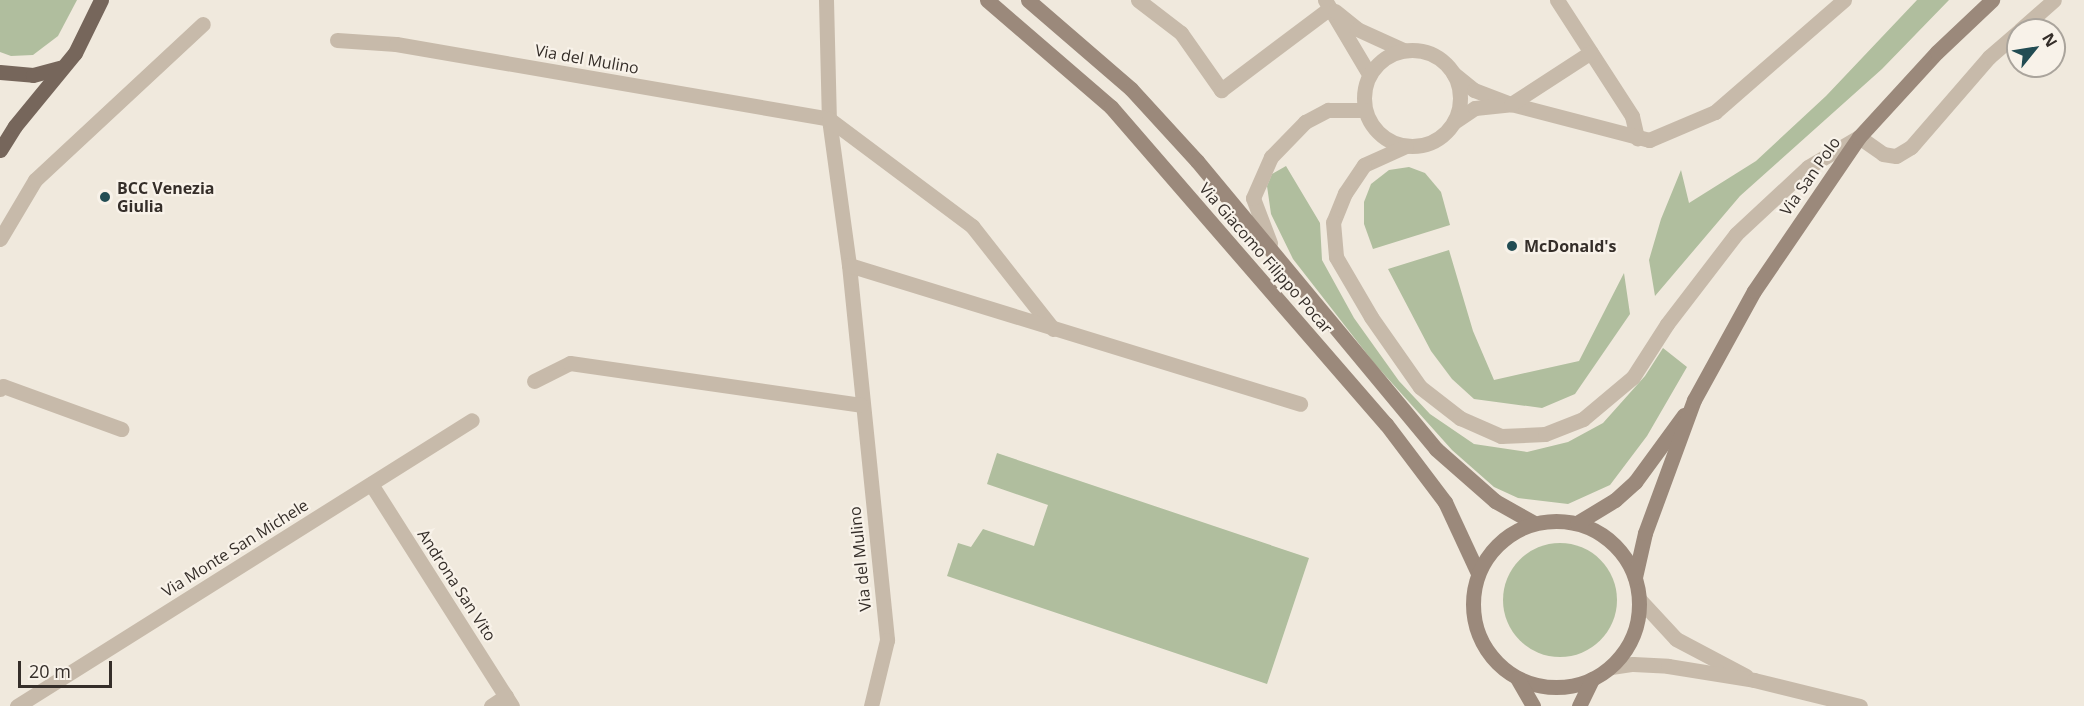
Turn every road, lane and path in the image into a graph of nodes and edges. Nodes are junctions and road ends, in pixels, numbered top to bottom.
1 (101, 0) edge
2 (826, 0) edge
3 (987, 0) edge
4 (1028, 0) edge
5 (1138, 0) edge
6 (1557, 0) edge
7 (1844, 0) edge
8 (1992, 0) edge
9 (2054, 0) edge
10 (1328, 4) edge
11 (2034, 18) edge
12 (203, 24) dead end
13 (337, 40) dead end
14 (2006, 42) edge
15 (1403, 50) junction
16 (1591, 52) junction
17 (60, 68) junction
18 (0, 72) edge
19 (1453, 73) junction
20 (1370, 74) junction
21 (1511, 104) junction
22 (1364, 110) junction
23 (829, 119) junction
24 (1454, 122) junction
25 (1859, 137) junction
26 (1637, 138) junction
27 (1406, 146) junction
28 (0, 150) edge
29 (0, 239) edge
30 (849, 266) junction
31 (1286, 269) junction
32 (1053, 329) junction
33 (534, 381) dead end
34 (1, 385) edge
35 (1694, 400) junction
36 (1300, 404) dead end
37 (861, 405) junction
38 (472, 420) dead end
39 (121, 429) dead end
40 (371, 484) junction
41 (1534, 523) junction
42 (1577, 523) junction
43 (1478, 573) junction
44 (1635, 577) junction
45 (1639, 599) junction
46 (1611, 667) junction
47 (1517, 678) junction
48 (1592, 680) junction
49 (1754, 680) junction
50 (509, 701) edge
51 (17, 706) edge
52 (491, 706) edge
53 (871, 706) edge
54 (1533, 706) edge
55 (1579, 706) edge
56 (1860, 706) edge

1 - 17 main road
2 - 23 street, Via del Mulino
3 - 43 main road, Via Giacomo Filippo Pocar
4 - 31 main road, Via Giacomo Filippo Pocar
5 - 10 street
6 - 16 street
7 - 26 street
8 - 25 main road, Via San Polo
9 - 11 street
10 - 15 street
10 - 20 street
12 - 29 street
13 - 23 street, Via del Mulino
14 - 25 street
15 - 19 street
15 - 20 street
16 - 21 street
16 - 26 street
17 - 18 main road
17 - 28 main road
19 - 21 street
19 - 24 street
20 - 22 street
21 - 24 street
21 - 26 street
22 - 27 street
22 - 31 street, Via Giacomo Filippo Pocar
23 - 30 street, Via del Mulino
23 - 32 street, Via del Mulino
24 - 27 street
25 - 27 street
25 - 35 main road, Via San Polo
30 - 32 street
30 - 37 street, Via del Mulino
31 - 41 main road, Via Giacomo Filippo Pocar
32 - 36 street
33 - 37 street
34 - 39 street
35 - 42 main road, Via San Polo
35 - 44 main road, Via San Polo
37 - 53 street, Via del Mulino
38 - 40 street, Via Monte San Michele
40 - 50 street, Androna San Vito
40 - 51 street, Via Monte San Michele
41 - 42 main road, Via San Polo
41 - 43 main road, Via San Polo
42 - 44 main road, Via San Polo
43 - 47 main road, Via San Polo
44 - 45 main road, Via San Polo
45 - 46 main road, Via San Polo
45 - 49 street
46 - 48 main road, Via San Polo
46 - 49 street
47 - 48 main road, Via San Polo
47 - 54 main road, Via San Polo
48 - 55 main road, Via San Polo
49 - 56 street
50 - 52 street

